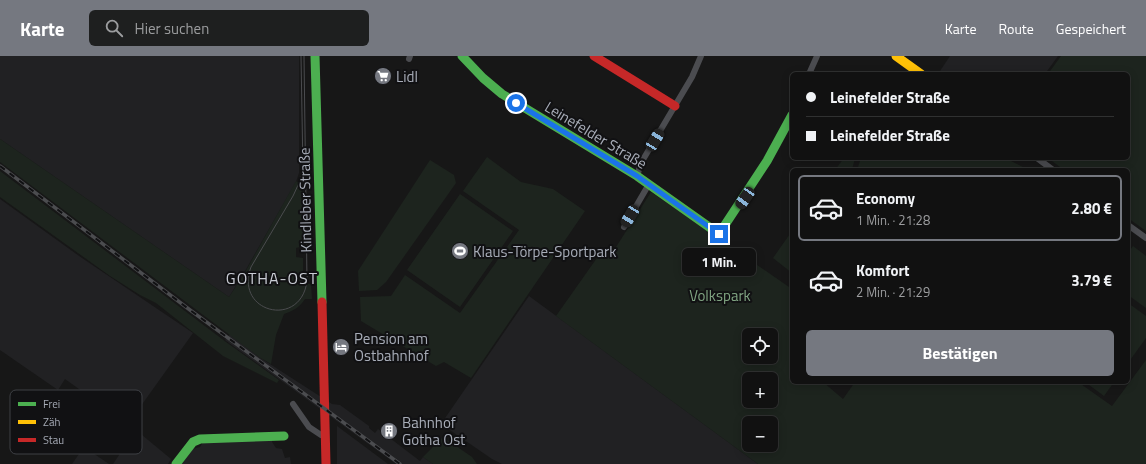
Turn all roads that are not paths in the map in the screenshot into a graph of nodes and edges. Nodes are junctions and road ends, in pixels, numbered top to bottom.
1 (315, 56) edge
2 (462, 56) edge
3 (594, 56) edge
4 (701, 56) edge
5 (817, 56) edge
6 (896, 56) edge
7 (810, 72) edge
8 (918, 72) edge
9 (675, 106) junction
10 (790, 119) edge
11 (1040, 160) edge
12 (1050, 168) edge
13 (637, 176) junction
14 (649, 184) junction
15 (1130, 226) edge
16 (624, 227) dead end
17 (1146, 238) edge
18 (293, 404) dead end
19 (321, 435) dead end
20 (284, 436) dead end
21 (176, 464) edge
22 (326, 464) edge

1 - 22 street, Kindleber Straße
2 - 13 street, Leinefelder Straße
3 - 9 street
4 - 9 street
5 - 7 street
6 - 8 street
9 - 13 street
10 - 14 street, Leinefelder Straße
11 - 12 street
13 - 14 street, Leinefelder Straße
14 - 16 street
15 - 17 street
18 - 19 street
20 - 21 street

